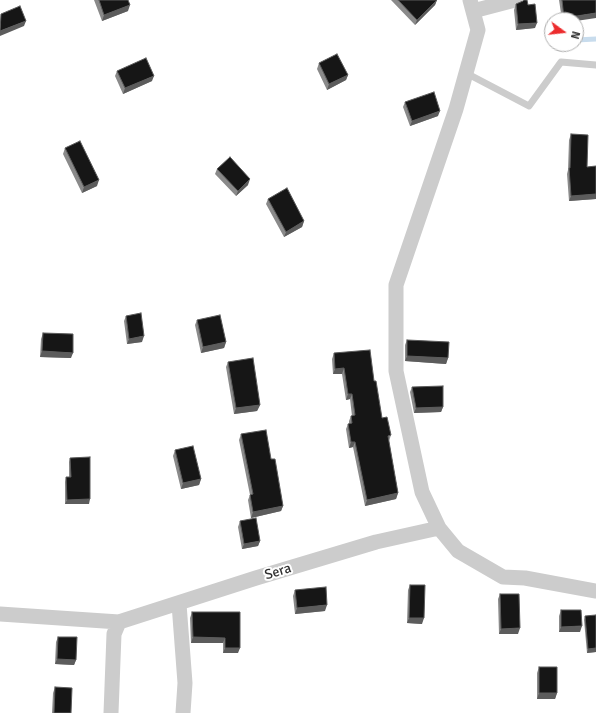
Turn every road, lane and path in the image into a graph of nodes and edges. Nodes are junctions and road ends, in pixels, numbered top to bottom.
1 (515, 0) edge
2 (471, 5) edge
3 (596, 65) edge
4 (466, 73) junction
5 (439, 528) junction
6 (596, 591) edge
7 (179, 604) junction
8 (0, 614) edge
9 (119, 622) junction
10 (111, 713) edge
11 (183, 713) edge

1 - 2 street
2 - 4 street
3 - 4 lane
4 - 5 street
5 - 6 street
5 - 7 street, Sera
7 - 9 street, Sera
7 - 11 street
8 - 9 street, Sera
9 - 10 street

